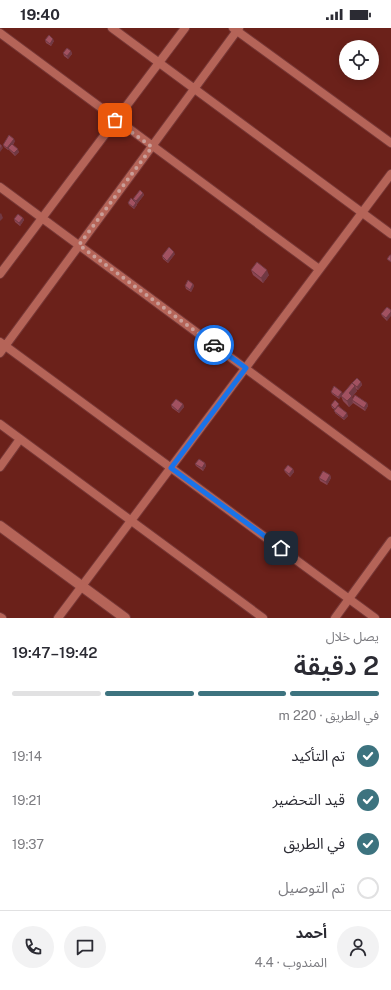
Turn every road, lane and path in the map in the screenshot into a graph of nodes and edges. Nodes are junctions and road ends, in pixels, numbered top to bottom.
1 (112, 28) edge
2 (185, 28) edge
3 (236, 29) edge
4 (0, 33) edge
5 (159, 63) junction
6 (194, 89) junction
7 (115, 120) junction
8 (391, 144) edge
9 (152, 147) junction
10 (391, 174) edge
11 (0, 187) edge
12 (362, 213) junction
13 (42, 218) junction
14 (391, 234) edge
15 (79, 245) junction
16 (319, 270) junction
17 (0, 274) edge
18 (3, 344) edge
19 (0, 354) edge
20 (246, 368) junction
21 (0, 424) edge
22 (20, 439) junction
23 (0, 467) edge
24 (171, 468) junction
25 (391, 476) edge
26 (131, 521) junction
27 (0, 526) edge
28 (391, 541) edge
29 (82, 586) junction
30 (349, 599) junction
31 (58, 618) edge
32 (125, 618) edge
33 (263, 618) edge
34 (335, 618) edge
35 (375, 618) edge

1 - 5 street
2 - 5 street
3 - 6 street
3 - 8 street
4 - 7 street
5 - 6 street
5 - 7 street
6 - 9 street
6 - 12 street
7 - 9 street
7 - 13 street
9 - 15 street
9 - 16 street
10 - 12 street
11 - 13 street
12 - 14 street
12 - 16 street
13 - 15 street
13 - 17 street
15 - 18 street
15 - 20 street
16 - 20 street
18 - 19 street
18 - 24 street
20 - 24 street
20 - 25 street
21 - 22 street
22 - 23 street
22 - 26 street
24 - 26 street
24 - 30 street
26 - 29 street
26 - 33 street
27 - 29 street
28 - 30 street
29 - 31 street
29 - 32 street
30 - 34 street
30 - 35 street

